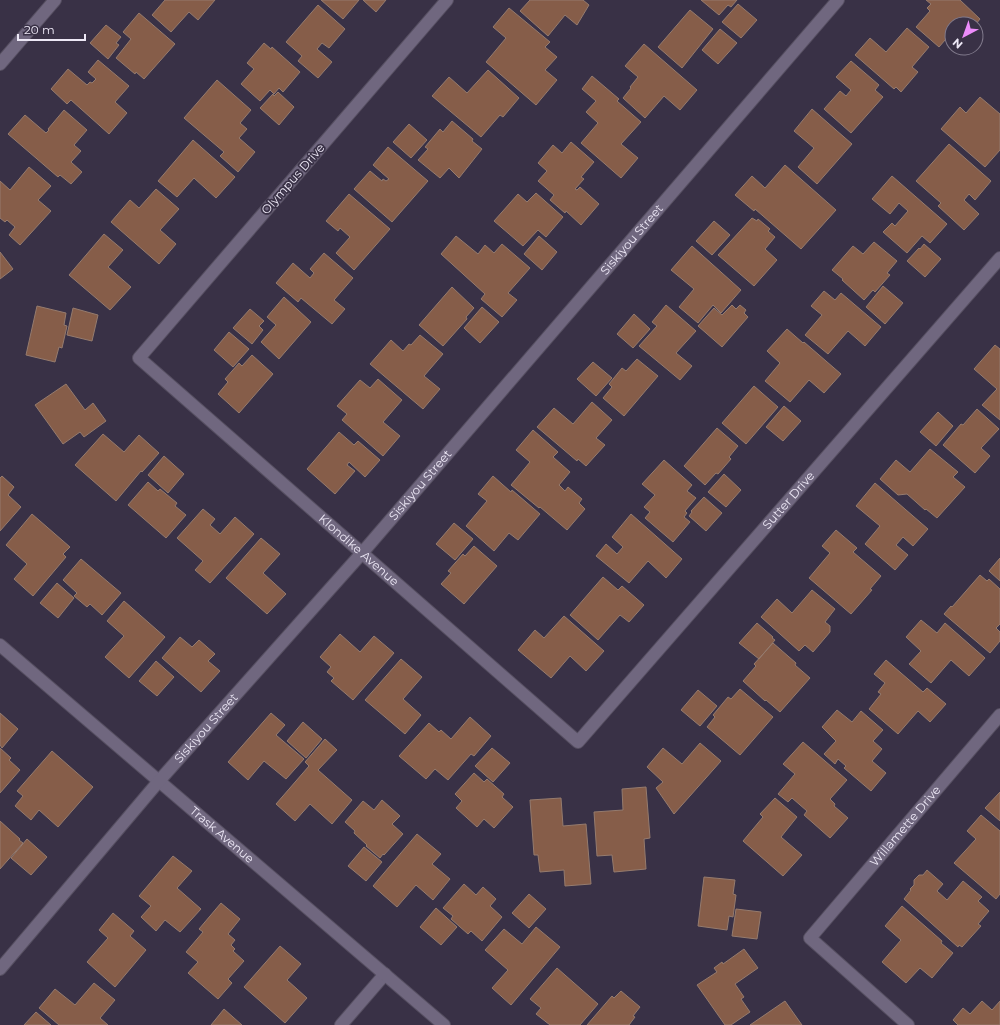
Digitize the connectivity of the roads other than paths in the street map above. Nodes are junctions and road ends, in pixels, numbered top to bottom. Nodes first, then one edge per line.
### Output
1 (55, 0) edge
2 (447, 0) edge
3 (838, 0) edge
4 (0, 64) edge
5 (1000, 258) edge
6 (139, 358) joint
7 (362, 553) junction
8 (0, 645) edge
9 (1000, 715) edge
10 (578, 742) joint
11 (159, 781) junction
12 (0, 969) edge
13 (385, 974) junction
14 (342, 1025) edge
15 (444, 1025) edge
16 (908, 1025) edge

1 - 4 street
2 - 6 street, Olympus Drive
3 - 7 street, Siskiyou Street
5 - 10 street, Sutter Drive
6 - 7 street, Klondike Avenue
7 - 10 street, Klondike Avenue
7 - 11 street, Siskiyou Street
8 - 11 street, Trask Avenue
9 - 16 street, Willamette Drive
11 - 12 street, Siskiyou Street
11 - 13 street, Trask Avenue
13 - 14 street
13 - 15 street, Trask Avenue

